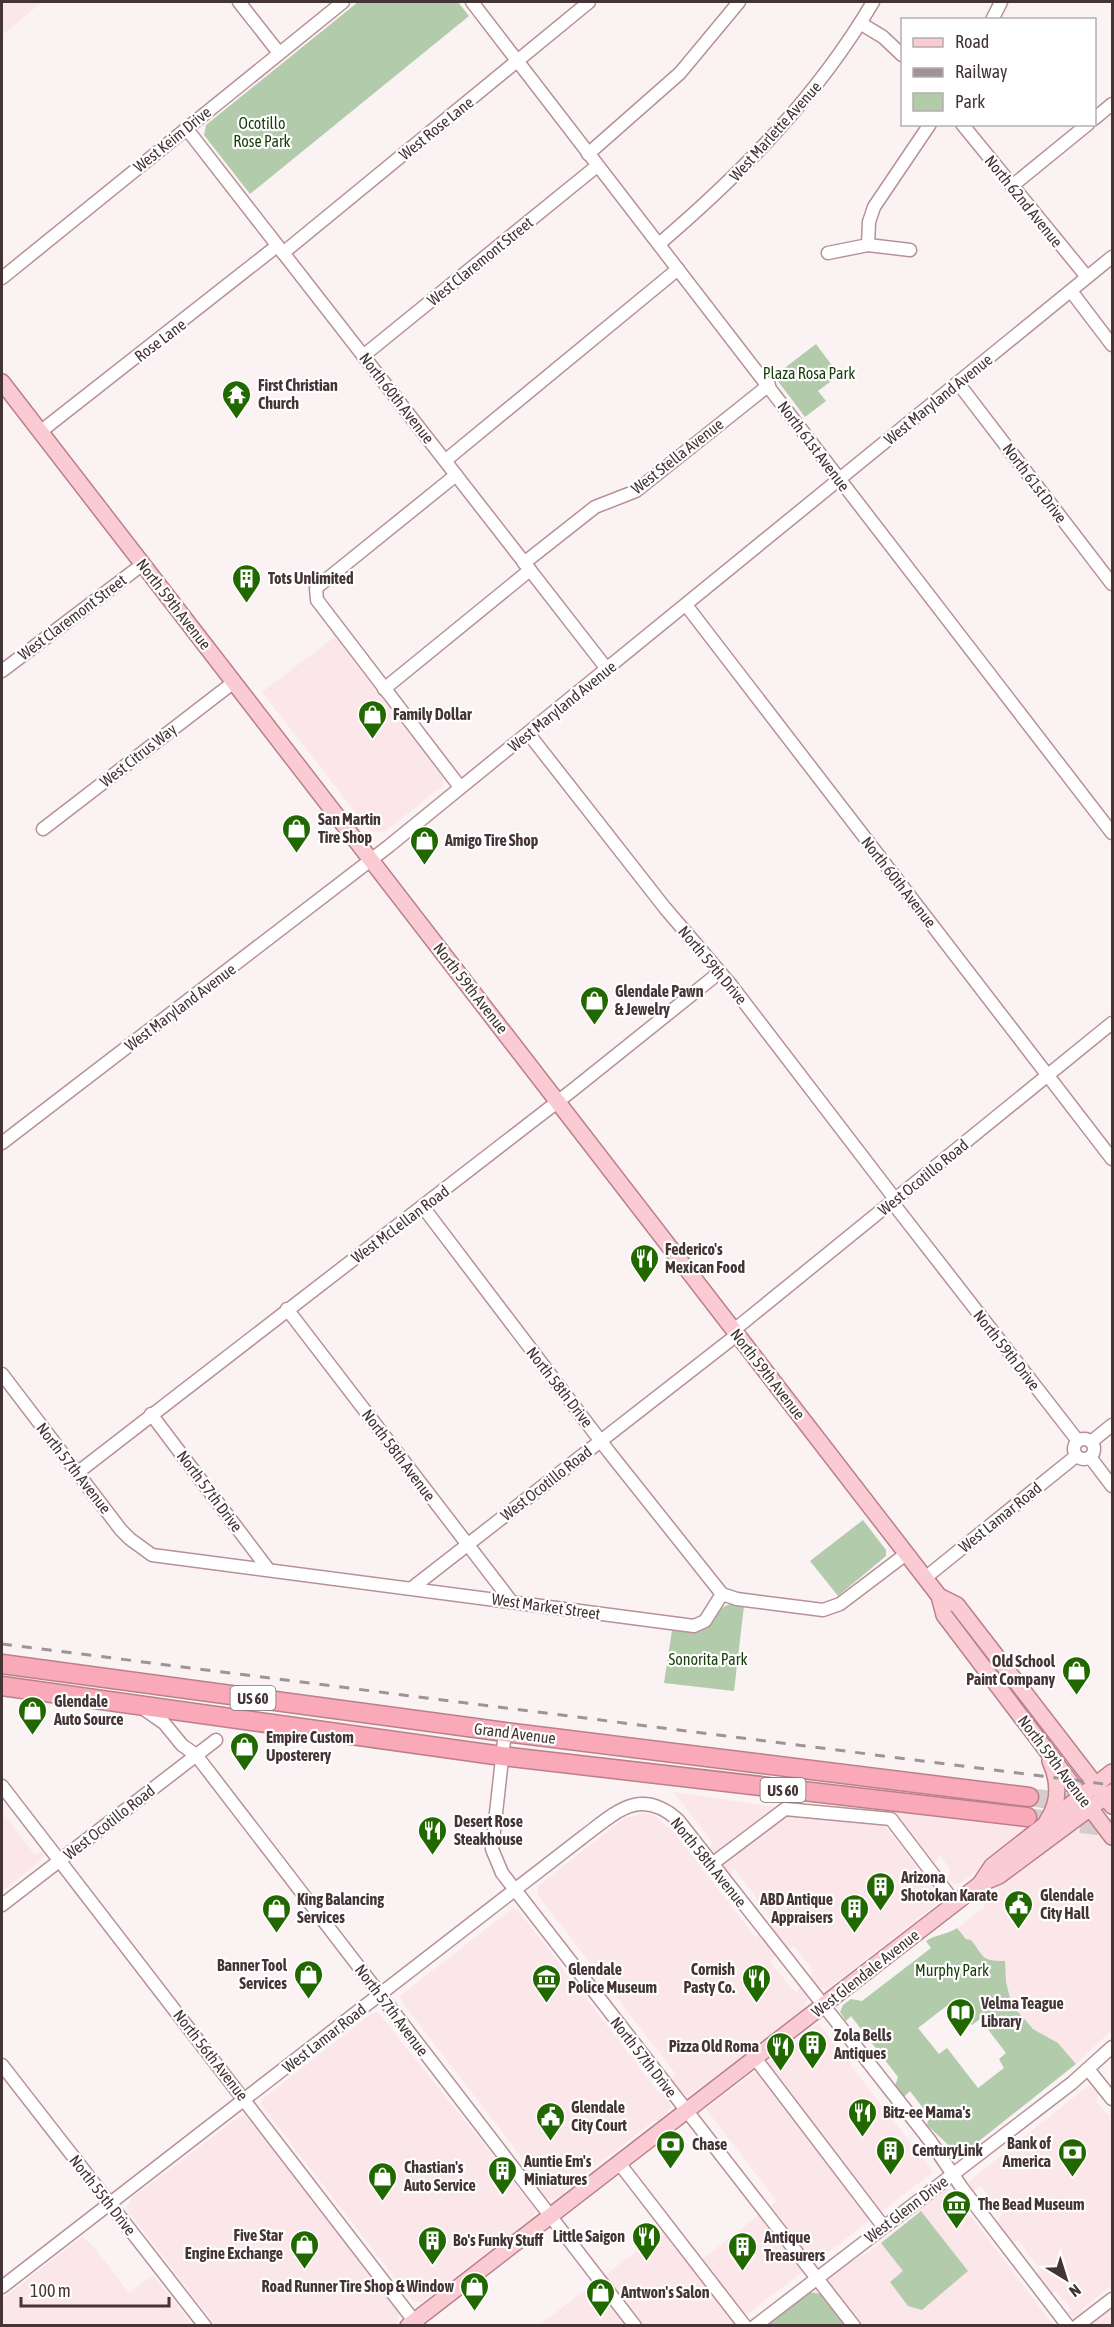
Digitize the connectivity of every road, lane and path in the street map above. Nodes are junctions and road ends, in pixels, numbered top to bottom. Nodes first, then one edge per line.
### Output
1 (239, 2) edge
2 (343, 2) edge
3 (472, 2) edge
4 (589, 2) edge
5 (739, 2) edge
6 (873, 2) edge
7 (1001, 2) edge
8 (993, 18) edge
9 (860, 23) junction
10 (279, 53) junction
11 (901, 53) edge
12 (518, 61) junction
13 (1113, 104) edge
14 (1096, 118) edge
15 (929, 126) edge
16 (964, 126) edge
17 (1086, 126) edge
18 (186, 128) junction
19 (588, 154) junction
20 (597, 166) junction
21 (1012, 186) junction
22 (659, 244) junction
23 (868, 245) junction
24 (280, 250) junction
25 (910, 250) dead end
26 (828, 253) dead end
27 (1113, 257) edge
28 (678, 269) junction
29 (1087, 277) junction
30 (2, 278) edge
31 (1071, 291) junction
32 (1113, 345) edge
33 (363, 356) junction
34 (958, 382) junction
35 (768, 384) junction
36 (3, 386) edge
37 (40, 432) junction
38 (446, 460) junction
39 (456, 475) junction
40 (841, 479) junction
41 (143, 564) junction
42 (527, 566) junction
43 (1113, 584) edge
44 (686, 605) junction
45 (607, 669) junction
46 (2, 671) edge
47 (234, 682) junction
48 (384, 689) junction
49 (528, 733) junction
50 (460, 787) junction
51 (43, 829) dead end
52 (1113, 833) edge
53 (372, 859) junction
54 (720, 972) junction
55 (1113, 1023) edge
56 (1048, 1076) junction
57 (558, 1101) junction
58 (2, 1143) edge
59 (1113, 1159) edge
60 (894, 1200) junction
61 (423, 1207) junction
62 (287, 1309) junction
63 (736, 1332) junction
64 (2, 1374) edge
65 (151, 1414) junction
66 (1113, 1425) edge
67 (602, 1440) junction
68 (1078, 1441) junction
69 (1092, 1442) junction
70 (1076, 1456) junction
71 (1090, 1457) junction
72 (77, 1473) junction
73 (1113, 1486) edge
74 (467, 1545) junction
75 (906, 1554) junction
76 (153, 1555) joint
77 (268, 1569) junction
78 (925, 1578) junction
79 (412, 1588) junction
80 (722, 1594) junction
81 (939, 1596) junction
82 (511, 1601) junction
83 (2, 1664) edge
84 (2, 1686) edge
85 (138, 1705) junction
86 (505, 1732) junction
87 (1033, 1733) junction
88 (216, 1740) dead end
89 (196, 1755) junction
90 (502, 1756) junction
91 (1113, 1772) edge
92 (1097, 1784) junction
93 (2, 1786) edge
94 (1029, 1797) tunnel mouth
95 (1110, 1798) edge
96 (1086, 1802) junction
97 (652, 1804) joint
98 (1027, 1817) tunnel mouth
99 (1042, 1827) junction
100 (1113, 1838) edge
101 (59, 1861) junction
102 (712, 1864) junction
103 (980, 1884) junction
104 (515, 1890) junction
105 (955, 1903) junction
106 (2, 1905) edge
107 (380, 1994) junction
108 (823, 2005) junction
109 (1113, 2047) edge
110 (755, 2058) junction
111 (2, 2065) edge
112 (1088, 2069) junction
113 (245, 2099) junction
114 (1113, 2099) edge
115 (686, 2111) junction
116 (618, 2163) junction
117 (953, 2174) junction
118 (109, 2203) junction
119 (550, 2216) junction
120 (883, 2226) junction
121 (816, 2278) junction
122 (2, 2287) edge
123 (1113, 2299) edge
124 (413, 2324) edge
125 (205, 2325) edge
126 (635, 2325) edge
127 (745, 2325) edge
128 (755, 2325) edge
129 (854, 2325) edge
130 (1068, 2325) edge
131 (1077, 2325) edge

1 - 10 street
2 - 10 street, West Keim Drive
3 - 12 street, North 61st Avenue
4 - 12 street, West Rose Lane
5 - 19 street
6 - 9 street, West Marlette Avenue
7 - 8 street
9 - 11 street
9 - 22 street, West Marlette Avenue
10 - 18 street, West Keim Drive
12 - 19 street, North 61st Avenue
12 - 24 street, West Rose Lane
13 - 14 street
15 - 23 street
16 - 21 street, North 62nd Avenue
17 - 21 street
18 - 24 street, North 60th Avenue
18 - 30 street, West Keim Drive
19 - 20 street, North 61st Avenue
20 - 22 street, North 61st Avenue
20 - 33 street, West Claremont Street
21 - 29 street, North 62nd Avenue
22 - 28 street, North 61st Avenue
23 - 25 street
23 - 26 street
24 - 33 street, North 60th Avenue
24 - 37 street, Rose Lane
27 - 29 street, West Maryland Avenue
28 - 35 street, North 61st Avenue
28 - 38 street
29 - 31 street, West Maryland Avenue
31 - 32 street
31 - 34 street, West Maryland Avenue
33 - 38 street, North 60th Avenue
34 - 40 street, West Maryland Avenue
34 - 43 street, North 61st Drive
35 - 40 street, North 61st Avenue
35 - 42 street, West Stella Avenue
36 - 37 main road, North 59th Avenue
37 - 41 main road, North 59th Avenue
38 - 39 street, North 60th Avenue
39 - 42 street, North 60th Avenue
39 - 48 street
40 - 44 street, West Maryland Avenue
40 - 52 street, North 61st Avenue
41 - 46 street, West Claremont Street
41 - 47 main road, North 59th Avenue
42 - 45 street, North 60th Avenue
42 - 48 street, West Stella Avenue
44 - 45 street, West Maryland Avenue
44 - 56 street, North 60th Avenue
45 - 49 street, West Maryland Avenue
47 - 51 street, West Citrus Way
47 - 53 main road, North 59th Avenue
48 - 50 street
49 - 50 street, West Maryland Avenue
49 - 54 street, North 59th Drive
50 - 53 street, West Maryland Avenue
53 - 57 main road, North 59th Avenue
53 - 58 street, West Maryland Avenue
54 - 57 street, West McLellan Road
54 - 60 street, North 59th Drive
55 - 56 street, West Ocotillo Road
56 - 59 street, North 60th Avenue
56 - 60 street, West Ocotillo Road
57 - 61 street, West McLellan Road
57 - 63 main road, North 59th Avenue
60 - 63 street, West Ocotillo Road
60 - 68 street, North 59th Drive
61 - 62 street, West McLellan Road
61 - 67 street, North 58th Drive
62 - 65 street, West McLellan Road
62 - 74 street, North 58th Avenue
63 - 67 street, West Ocotillo Road
63 - 75 main road, North 59th Avenue
64 - 72 street, North 57th Avenue
65 - 72 street, West McLellan Road
65 - 77 street, North 57th Drive
66 - 69 street
67 - 74 street, West Ocotillo Road
67 - 80 street, North 58th Drive
68 - 69 street
68 - 70 street
69 - 71 street
70 - 71 street
70 - 78 street, West Lamar Road
71 - 73 street
72 - 76 street, North 57th Avenue
74 - 79 street, West Ocotillo Road
74 - 82 street, North 58th Avenue
75 - 78 main road, North 59th Avenue
75 - 80 street
76 - 77 street, West Market Street
77 - 79 street, West Market Street
78 - 81 main road, North 59th Avenue
79 - 82 street, West Market Street
80 - 82 street, West Market Street
81 - 87 main road, North 59th Avenue
81 - 92 main road, North 59th Avenue
83 - 86 highway, Grand Avenue / US 60
84 - 85 highway, Grand Avenue / US 60
85 - 89 street, North 57th Avenue
85 - 90 highway, Grand Avenue / US 60
86 - 90 street, North 57th Drive
86 - 94 highway, Grand Avenue / US 60
87 - 96 main road, North 59th Avenue
87 - 99 main road
88 - 89 street, West Ocotillo Road
89 - 101 street, West Ocotillo Road
89 - 107 street, North 57th Avenue
90 - 98 highway, Grand Avenue / US 60
90 - 104 street, North 57th Drive
91 - 92 main road, West Glendale Avenue
92 - 95 main road, North 59th Avenue
92 - 96 main road, West Glendale Avenue
93 - 101 street, North 56th Avenue
95 - 96 main road, West Glendale Avenue
96 - 99 main road, West Glendale Avenue
96 - 100 main road, North 59th Avenue
96 - 103 main road, West Glendale Avenue
97 - 102 street, North 58th Avenue
97 - 104 street, West Lamar Road
99 - 103 main road, West Glendale Avenue
101 - 106 street, West Ocotillo Road
101 - 113 street, North 56th Avenue
102 - 105 street
102 - 108 street, North 58th Avenue
103 - 105 main road, West Glendale Avenue
104 - 107 street, West Lamar Road
104 - 115 street, North 57th Drive
105 - 108 main road, West Glendale Avenue
107 - 113 street, West Lamar Road
107 - 119 street, North 57th Avenue
108 - 110 main road, West Glendale Avenue
108 - 117 street, North 58th Avenue
109 - 112 street, West Glenn Drive
110 - 115 main road, West Glendale Avenue
110 - 120 street
111 - 118 street, North 55th Drive
112 - 114 street
112 - 117 street, West Glenn Drive
113 - 118 street, West Lamar Road
113 - 124 street, North 56th Avenue
115 - 116 main road, West Glendale Avenue
115 - 121 street, North 57th Drive
116 - 119 main road, West Glendale Avenue
116 - 127 street
117 - 120 street, West Glenn Drive
117 - 130 street, North 58th Avenue
118 - 122 street, West Lamar Road
118 - 125 street, North 55th Drive
119 - 124 main road, West Glendale Avenue
119 - 126 street, North 57th Avenue
120 - 121 street, West Glenn Drive
121 - 128 street, West Glenn Drive
121 - 129 street, North 57th Drive
123 - 131 street

